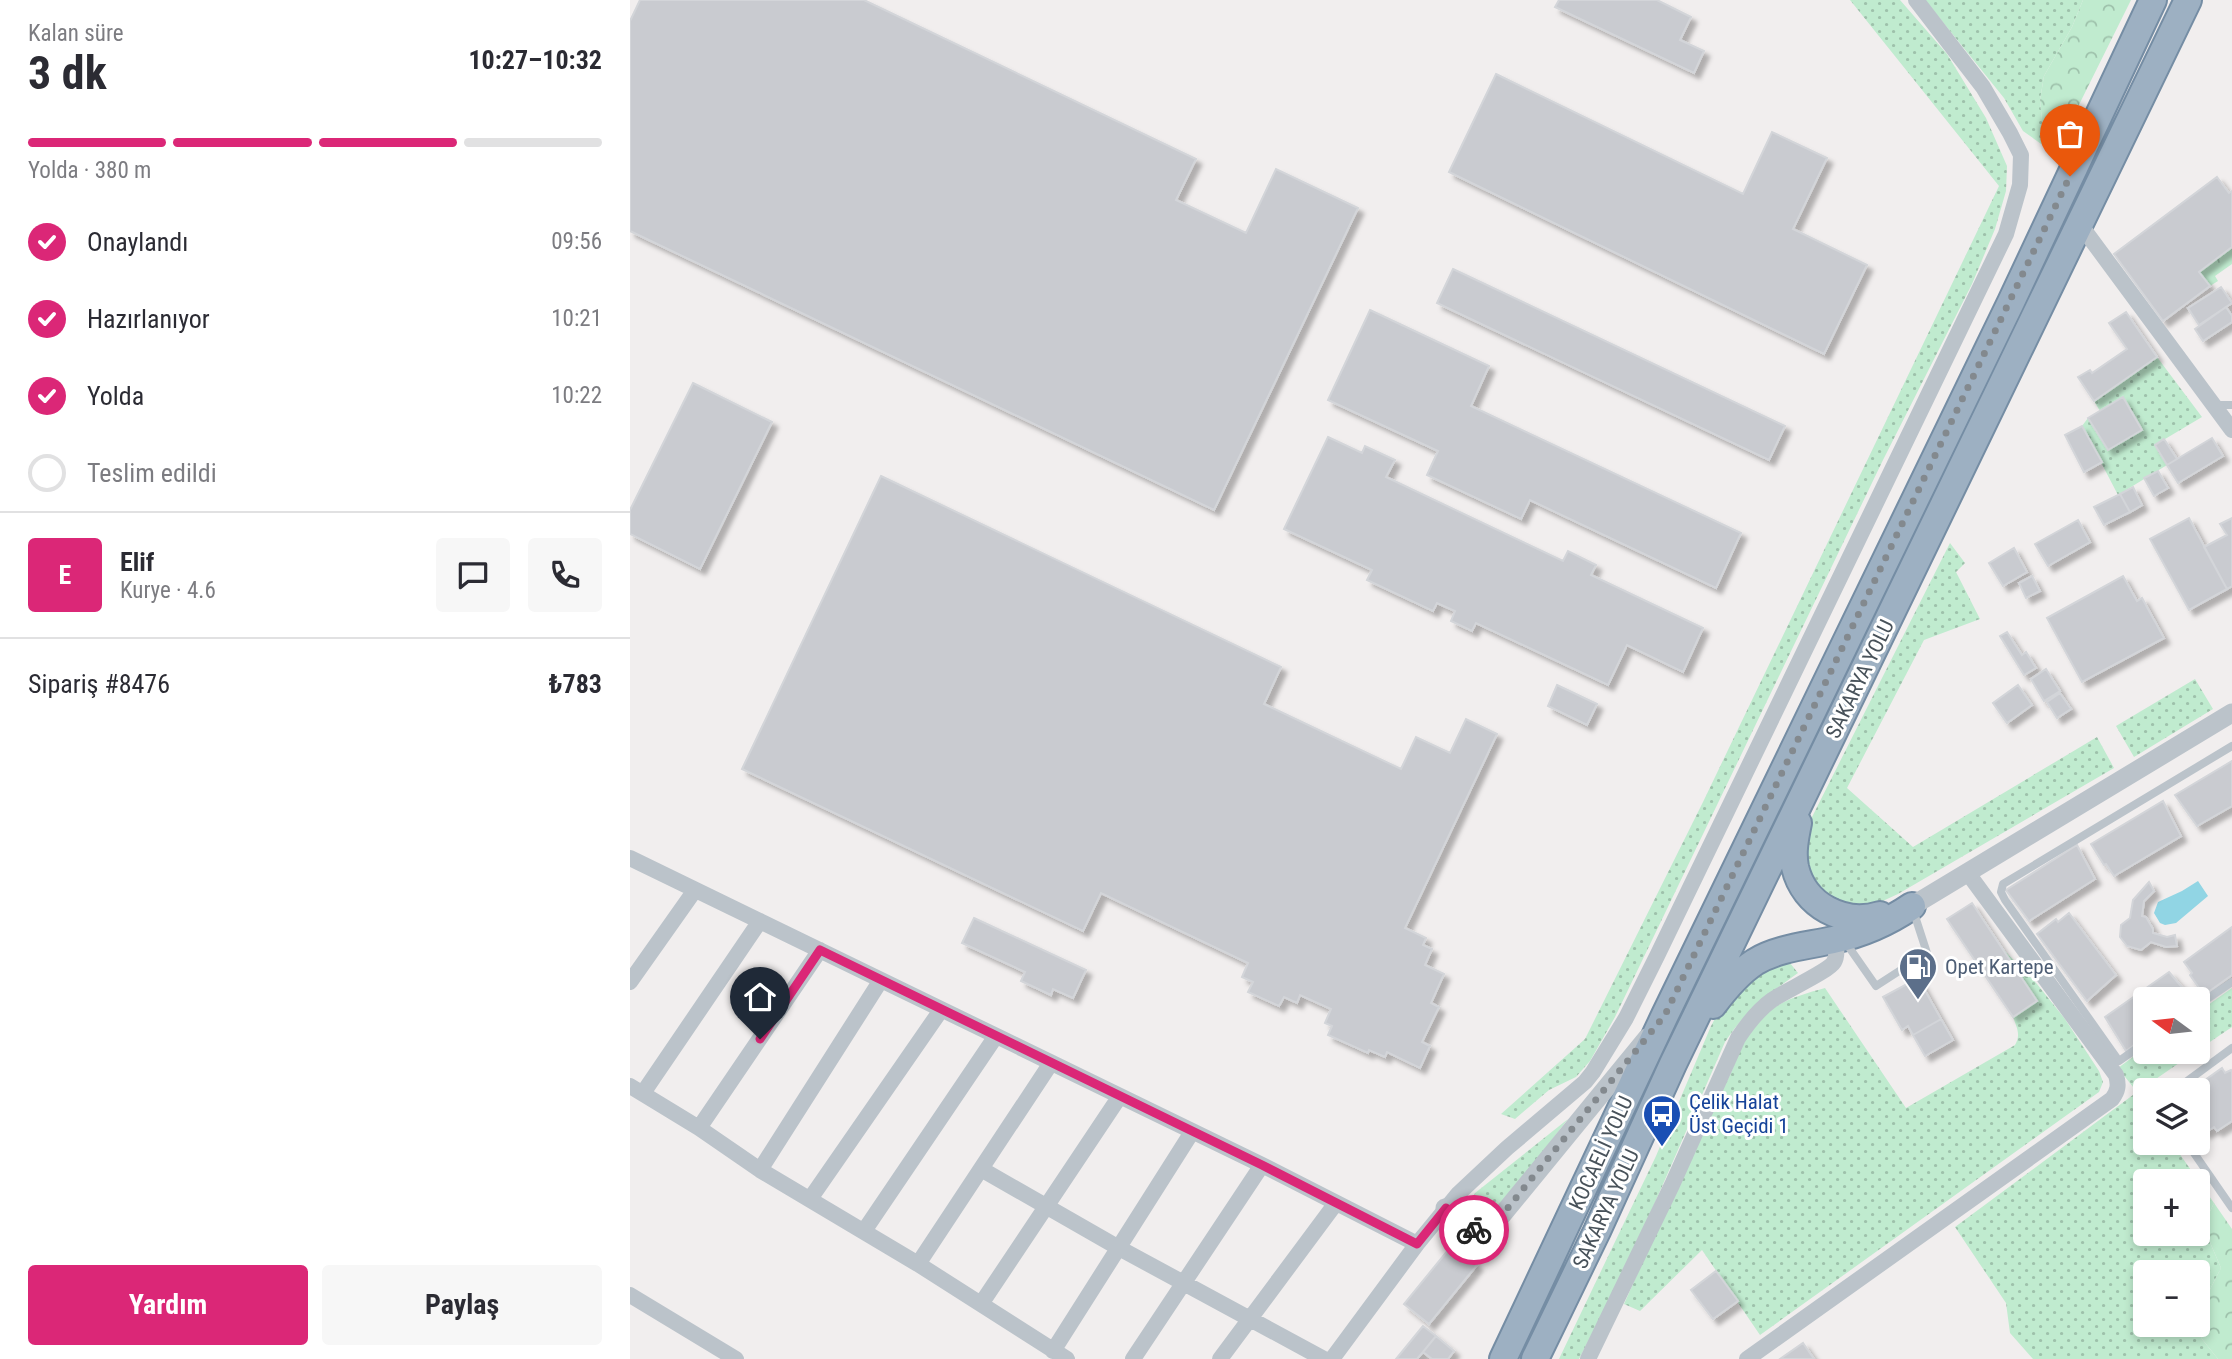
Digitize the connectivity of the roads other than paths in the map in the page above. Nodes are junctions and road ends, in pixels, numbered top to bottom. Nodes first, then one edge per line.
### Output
1 (1916, 0) edge
2 (2153, 0) edge
3 (2188, 0) edge
4 (2079, 223) junction
5 (2214, 405) junction
6 (2232, 405) edge
7 (2232, 430) edge
8 (2232, 713) edge
9 (2232, 747) edge
10 (1803, 797) junction
11 (630, 858) edge
12 (1967, 873) junction
13 (695, 890) junction
14 (1912, 905) junction
15 (760, 921) junction
16 (1838, 939) junction
17 (820, 950) junction
18 (881, 980) junction
19 (630, 982) edge
20 (2232, 982) edge
21 (2210, 997) edge
22 (941, 1010) junction
23 (1665, 1015) junction
24 (996, 1036) junction
25 (2232, 1048) edge
26 (2133, 1051) edge
27 (1051, 1063) junction
28 (1673, 1064) junction
29 (2191, 1078) edge
30 (637, 1089) edge
31 (1120, 1096) junction
32 (699, 1128) junction
33 (1192, 1132) junction
34 (2196, 1155) edge
35 (1262, 1165) junction
36 (981, 1169) junction
37 (760, 1170) junction
38 (810, 1199) junction
39 (1336, 1203) junction
40 (1047, 1207) junction
41 (1446, 1208) junction
42 (2232, 1208) edge
43 (864, 1231) junction
44 (1417, 1244) junction
45 (1119, 1248) junction
46 (1553, 1255) junction
47 (918, 1264) junction
48 (1186, 1282) junction
49 (630, 1295) edge
50 (981, 1304) junction
51 (1251, 1318) junction
52 (1060, 1355) edge
53 (736, 1359) edge
54 (1133, 1359) edge
55 (1220, 1359) edge
56 (1324, 1359) edge
57 (1332, 1359) edge
58 (1492, 1359) edge
59 (1503, 1359) edge
60 (1535, 1359) edge
61 (1588, 1359) edge
62 (1747, 1359) edge

1 - 41 street
2 - 23 highway, KOCAELİ YOLU
3 - 4 highway, SAKARYA YOLU
4 - 5 street
4 - 10 highway, SAKARYA YOLU
5 - 6 lane
5 - 7 street
8 - 12 street
9 - 26 lane
10 - 14 highway
10 - 28 highway, SAKARYA YOLU
11 - 13 street
12 - 14 street
12 - 62 street
13 - 15 street
13 - 19 street
14 - 16 highway
14 - 16 lane
15 - 17 street
15 - 30 street
16 - 28 highway
16 - 61 street
17 - 18 street
17 - 32 street
18 - 22 street
18 - 37 street
20 - 21 lane
22 - 24 street
22 - 38 street
23 - 41 street
23 - 46 highway, KOCAELİ YOLU
24 - 27 street
24 - 43 street
25 - 29 lane
27 - 31 street
27 - 36 street
28 - 60 highway, SAKARYA YOLU
30 - 32 street
31 - 33 street
31 - 40 street
32 - 37 street
33 - 35 street
33 - 45 street
34 - 42 lane
35 - 39 street
35 - 48 street
36 - 40 street
36 - 47 street
37 - 38 street
38 - 43 street
39 - 44 street
39 - 51 street
40 - 45 street
40 - 50 street
41 - 44 street
43 - 47 street
44 - 57 street
45 - 48 street
45 - 52 street
46 - 58 highway
46 - 59 highway, KOCAELİ YOLU
47 - 50 street
48 - 51 street
48 - 54 street
49 - 53 street
50 - 52 street
51 - 55 street
51 - 56 street

